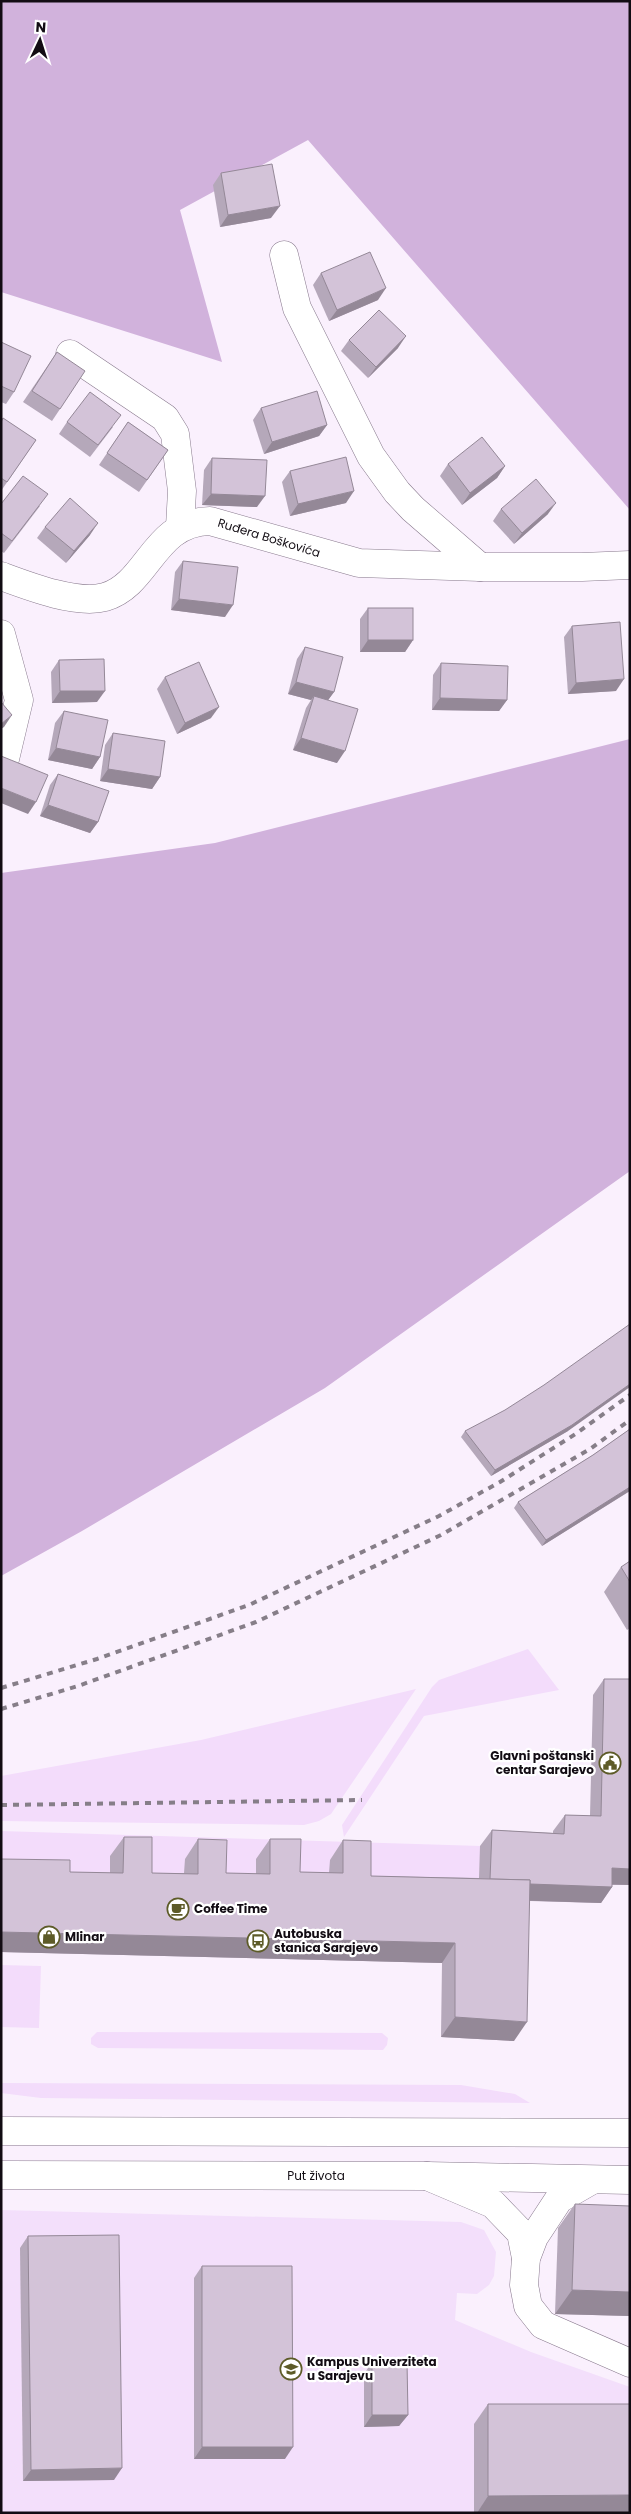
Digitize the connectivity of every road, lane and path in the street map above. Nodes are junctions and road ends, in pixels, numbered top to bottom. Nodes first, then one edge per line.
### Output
1 (284, 255) dead end
2 (70, 354) dead end
3 (180, 527) junction
4 (630, 565) edge
5 (480, 567) junction
6 (1, 576) edge
7 (1, 634) edge
8 (5, 759) edge
9 (1, 2130) edge
10 (630, 2133) edge
11 (1, 2175) edge
12 (427, 2176) junction
13 (592, 2180) junction
14 (630, 2180) edge
15 (526, 2258) junction
16 (630, 2363) edge

1 - 5 street
2 - 3 street
3 - 5 street, Ruđera Boškovića
3 - 6 street, Ruđera Boškovića
4 - 5 street, Ruđera Boškovića
7 - 8 street
9 - 10 street
11 - 12 street, Put života
12 - 13 street, Put života
12 - 15 street
13 - 14 street, Put života
13 - 15 street
15 - 16 street

